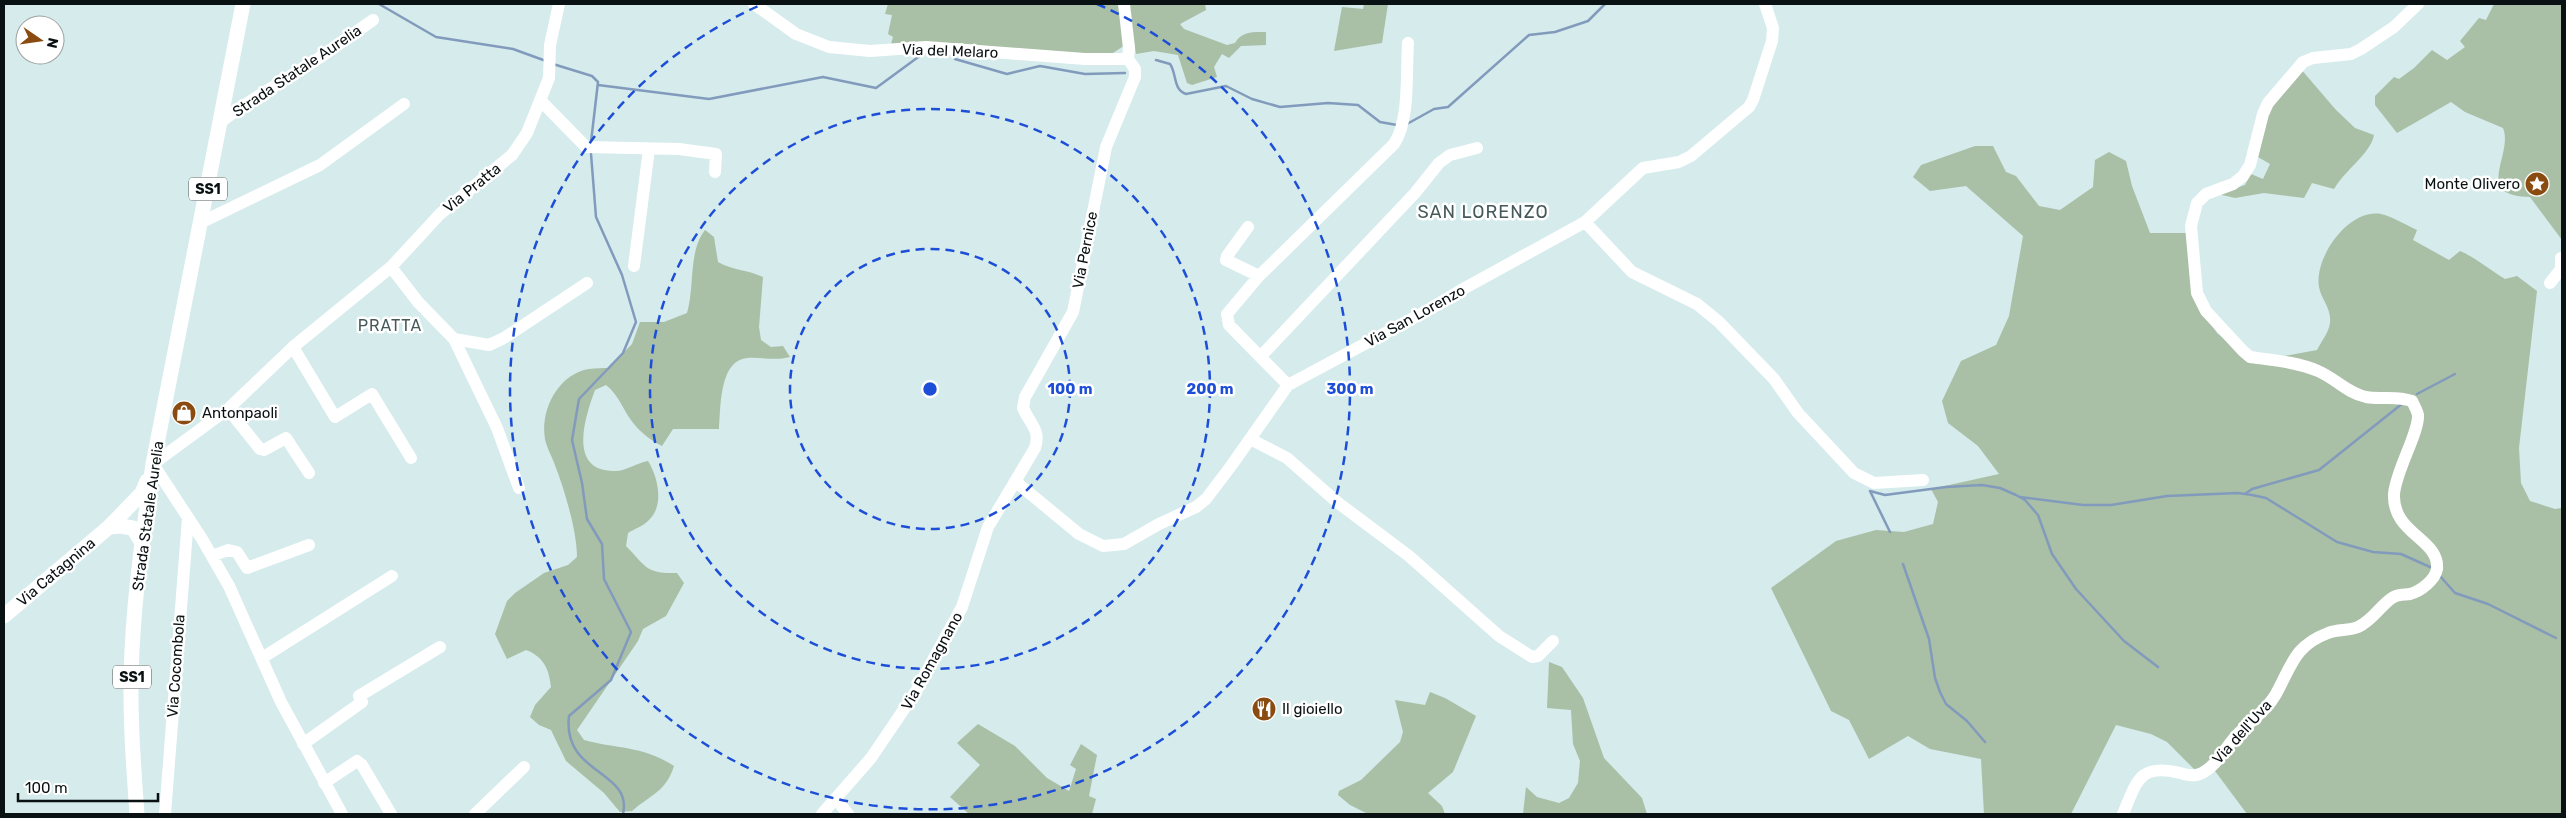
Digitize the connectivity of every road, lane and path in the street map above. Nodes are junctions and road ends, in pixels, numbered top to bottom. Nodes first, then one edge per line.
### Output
1 (243, 4) edge
2 (559, 4) edge
3 (754, 4) edge
4 (1124, 4) edge
5 (1765, 4) edge
6 (2418, 4) edge
7 (373, 20) dead end
8 (1408, 43) dead end
9 (1130, 61) junction
10 (541, 101) junction
11 (404, 104) dead end
12 (222, 122) junction
13 (1477, 148) dead end
14 (649, 149) junction
15 (715, 172) dead end
16 (202, 222) junction
17 (1585, 222) junction
18 (1248, 226) dead end
19 (2561, 258) dead end
20 (634, 266) dead end
21 (391, 267) junction
22 (1259, 276) junction
23 (587, 283) dead end
24 (2550, 283) dead end
25 (454, 340) junction
26 (293, 347) junction
27 (1261, 356) junction
28 (172, 373) junction
29 (1288, 385) junction
30 (228, 409) junction
31 (1250, 439) junction
32 (411, 458) dead end
33 (153, 464) junction
34 (309, 473) dead end
35 (1923, 480) dead end
36 (1016, 482) junction
37 (519, 488) dead end
38 (123, 513) junction
39 (188, 518) junction
40 (109, 527) junction
41 (141, 541) junction
42 (309, 545) dead end
43 (212, 556) junction
44 (392, 576) dead end
45 (4, 616) edge
46 (1554, 641) dead end
47 (440, 647) dead end
48 (262, 658) junction
49 (303, 744) junction
50 (524, 767) dead end
51 (324, 783) junction
52 (837, 800) junction
53 (137, 814) edge
54 (165, 814) edge
55 (342, 814) edge
56 (391, 814) edge
57 (475, 814) edge
58 (822, 814) edge
59 (848, 814) edge
60 (2123, 814) edge

1 - 12 main road, Strada Statale Aurelia / SS1
2 - 10 street, Via Pratta
3 - 9 street, Via del Melaro
4 - 9 street, Via Pernice
5 - 17 street, Via San Lorenzo
6 - 60 street, Via dell'Uva
7 - 12 street, Strada Statale Aurelia
8 - 22 street
9 - 36 street, Via Pernice
10 - 14 street
10 - 21 street, Via Pratta
11 - 16 street
12 - 16 main road, Strada Statale Aurelia / SS1
13 - 27 street
14 - 15 street
14 - 20 street
16 - 28 main road, Strada Statale Aurelia / SS1
17 - 29 street, Via San Lorenzo
17 - 35 street
18 - 22 street
19 - 24 street
21 - 25 street
21 - 26 street, Via Pratta
22 - 27 street
23 - 25 street
25 - 37 street
26 - 30 street, Via Pratta
26 - 32 street
27 - 29 street
28 - 33 main road, Strada Statale Aurelia / SS1
28 - 38 main road
29 - 31 street, Via San Lorenzo
30 - 33 street, Via Pratta
30 - 34 street
31 - 36 street, Via San Lorenzo
31 - 46 street
33 - 38 main road, Via Catagnina
33 - 39 street
33 - 41 main road, Strada Statale Aurelia / SS1
36 - 52 street, Via Romagnano
38 - 40 main road, Via Catagnina
39 - 43 street
39 - 54 street, Via Cocombola
40 - 41 main road, Via Catagnina
40 - 45 main road, Via Catagnina
41 - 53 main road, Strada Statale Aurelia / SS1
42 - 43 street
43 - 48 street
44 - 48 street
47 - 49 street
48 - 49 street
49 - 51 street
50 - 57 street
51 - 55 street
51 - 56 street
52 - 58 street, Via Romagnano
52 - 59 street

